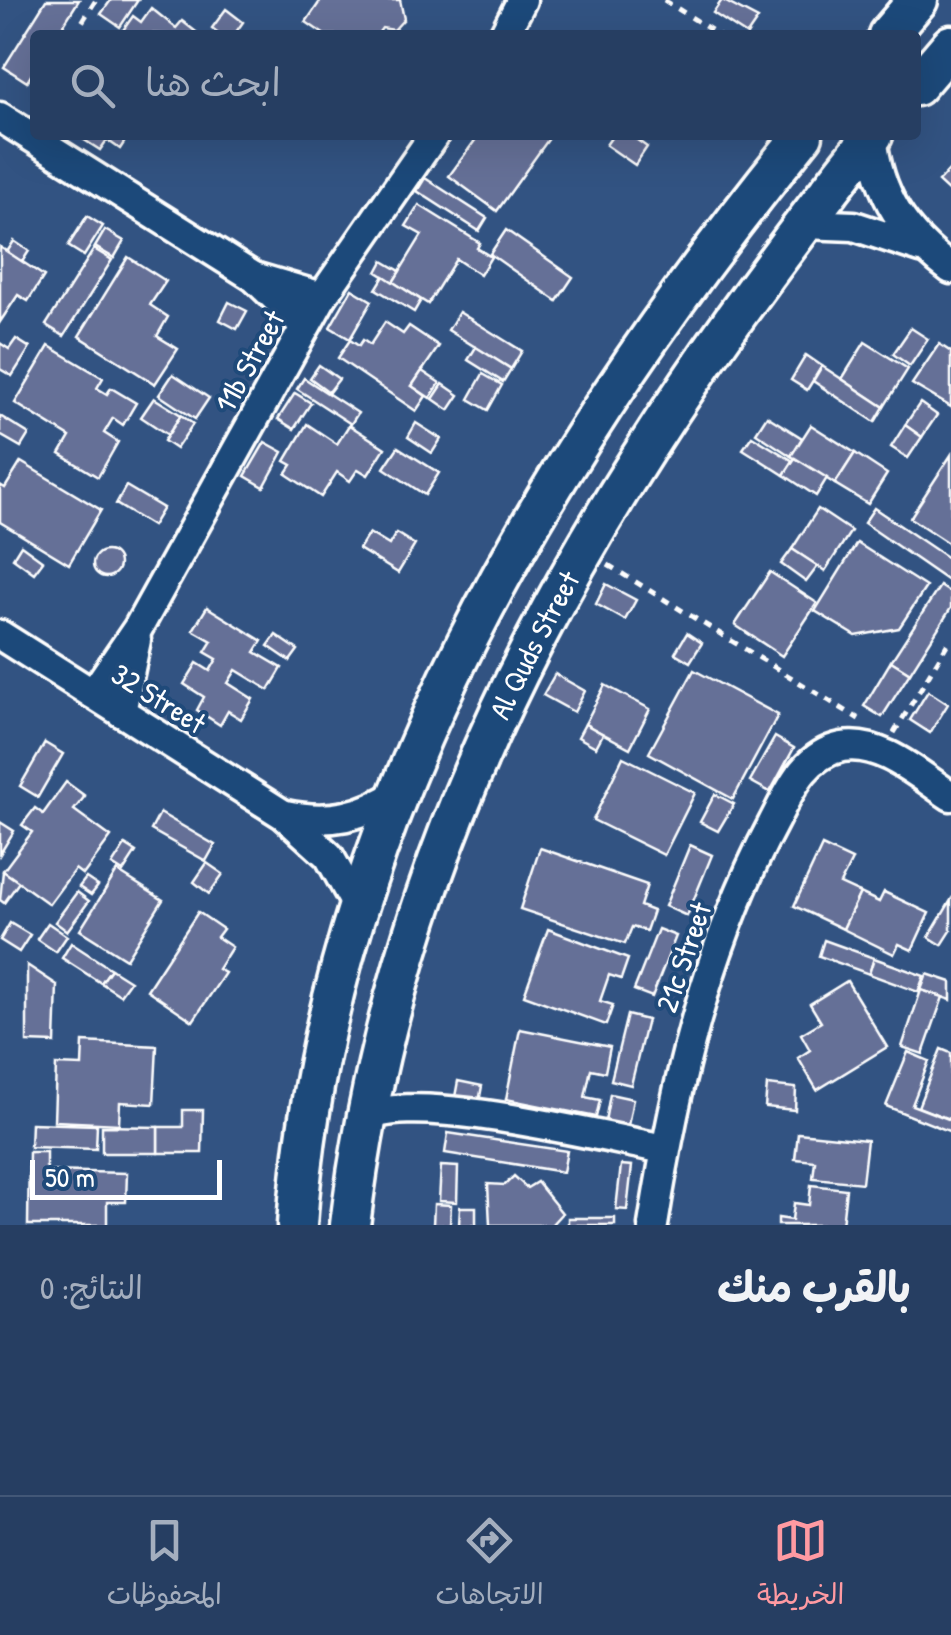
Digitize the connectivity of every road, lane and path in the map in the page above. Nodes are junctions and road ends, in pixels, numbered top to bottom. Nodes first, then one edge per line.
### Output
1 (96, 0) edge
2 (522, 0) edge
3 (664, 0) edge
4 (918, 0) edge
5 (77, 30) edge
6 (507, 30) edge
7 (711, 30) edge
8 (892, 30) edge
9 (951, 45) edge
10 (921, 80) edge
11 (0, 117) edge
12 (30, 136) edge
13 (37, 140) edge
14 (431, 140) edge
15 (800, 140) edge
16 (870, 140) edge
17 (874, 140) edge
18 (804, 224) junction
19 (926, 251) junction
20 (951, 270) edge
21 (254, 277) junction
22 (322, 297) junction
23 (306, 326) junction
24 (584, 550) junction
25 (138, 628) junction
26 (0, 636) edge
27 (951, 638) edge
28 (92, 694) junction
29 (121, 712) junction
30 (886, 746) junction
31 (400, 792) junction
32 (951, 796) edge
33 (284, 815) junction
34 (358, 908) junction
35 (327, 1020) junction
36 (364, 1120) junction
37 (665, 1149) junction
38 (297, 1225) edge
39 (315, 1225) edge
40 (350, 1225) edge
41 (654, 1225) edge

1 - 5 path
2 - 6 street
3 - 7 path
4 - 8 main road
9 - 10 main road
11 - 12 street
13 - 21 street
14 - 22 street, 11b Street
15 - 31 main road, Al Quds Street
16 - 18 main road, Al Quds Street
17 - 19 street
18 - 19 street
18 - 24 main road, Al Quds Street
19 - 20 street
21 - 22 street
21 - 23 street
22 - 23 street, 11b Street
23 - 25 street, 11b Street
24 - 30 path
24 - 36 main road, Al Quds Street
25 - 28 street, 11b Street
25 - 29 street, 11b Street
26 - 28 street, 32 Street
27 - 30 path
28 - 29 street, 32 Street
29 - 33 street, 32 Street
30 - 32 street
30 - 37 street, 21c Street
31 - 33 street, 32 Street
31 - 34 main road, Al Quds Street
33 - 34 street, 32 Street
34 - 35 main road, Al Quds Street
35 - 38 main road, Al Quds Street
35 - 39 main road
36 - 37 street
36 - 40 main road, Al Quds Street
37 - 41 street, 21c Street

